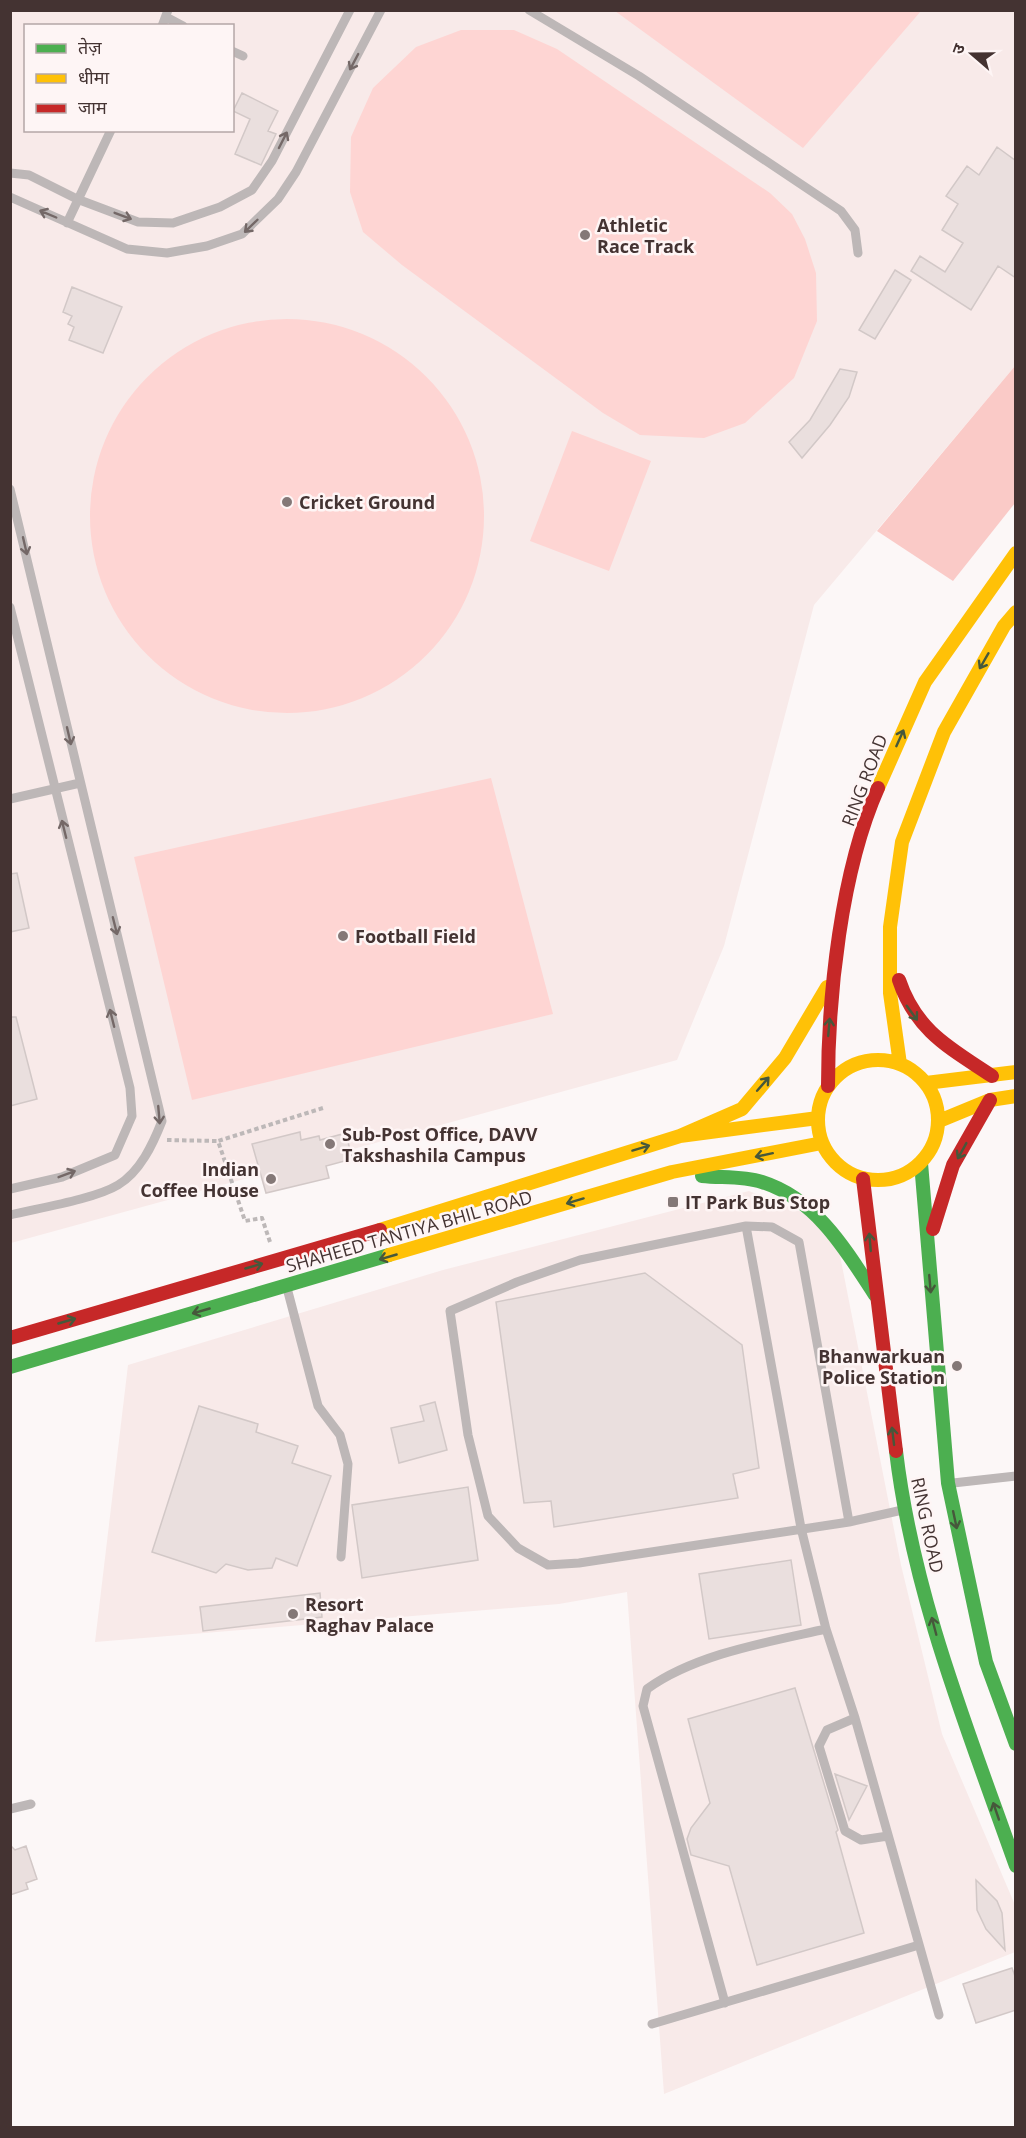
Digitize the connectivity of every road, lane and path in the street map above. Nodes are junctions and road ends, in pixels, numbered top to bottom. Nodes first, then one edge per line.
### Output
1 (350, 10) edge
2 (381, 10) edge
3 (529, 10) edge
4 (234, 52) edge
5 (243, 56) dead end
6 (110, 132) edge
7 (10, 173) edge
8 (10, 197) edge
9 (77, 199) junction
10 (67, 223) junction
11 (858, 253) dead end
12 (10, 489) edge
13 (1016, 553) edge
14 (10, 608) edge
15 (1016, 612) edge
16 (944, 732) junction
17 (80, 783) junction
18 (54, 789) junction
19 (10, 799) edge
20 (836, 973) junction
21 (900, 1064) junction
22 (1016, 1072) edge
23 (992, 1076) junction
24 (926, 1083) junction
25 (828, 1086) junction
26 (1016, 1096) edge
27 (990, 1100) junction
28 (323, 1108) dead end
29 (818, 1118) junction
30 (939, 1121) junction
31 (680, 1136) junction
32 (154, 1140) junction
33 (218, 1141) junction
34 (822, 1143) junction
35 (921, 1163) junction
36 (672, 1172) junction
37 (863, 1179) junction
38 (10, 1189) edge
39 (10, 1215) edge
40 (746, 1226) junction
41 (927, 1251) junction
42 (275, 1260) junction
43 (286, 1286) junction
44 (875, 1295) junction
45 (10, 1338) edge
46 (10, 1367) edge
47 (1016, 1476) edge
48 (948, 1483) junction
49 (903, 1509) junction
50 (849, 1522) junction
51 (801, 1528) junction
52 (340, 1557) dead end
53 (826, 1629) junction
54 (855, 1718) junction
55 (1016, 1744) edge
56 (32, 1804) dead end
57 (10, 1809) edge
58 (888, 1836) junction
59 (1016, 1866) edge
60 (919, 1945) junction
61 (725, 2003) junction
62 (939, 2015) dead end
63 (652, 2025) dead end

9 -> 1 lane
2 -> 10 lane
3 - 11 lane
4 - 5 lane
6 - 9 lane
7 - 9 lane
10 -> 8 lane
9 - 10 lane
12 -> 17 lane
20 -> 13 main road, RING ROAD
14 - 18 lane
15 -> 16 main road
16 - 21 main road
16 -> 23 main road
17 - 18 lane
17 -> 32 lane
18 - 19 lane
38 -> 18 lane
25 -> 20 main road, RING ROAD
31 -> 20 main road
21 - 24 main road
21 - 25 main road
22 - 23 main road
23 - 24 main road
24 - 30 main road
25 - 29 main road
26 - 27 main road
27 - 30 main road
27 -> 41 main road
28 - 33 path
29 - 31 main road
29 - 34 main road
30 - 35 main road
42 -> 31 main road
32 - 33 path
32 - 39 lane
33 - 42 path
34 -> 36 main road, SHAHEED TANTIYA BHIL ROAD
34 - 37 main road
35 - 37 main road
35 - 41 main road, RING ROAD
36 -> 43 main road, SHAHEED TANTIYA BHIL ROAD
36 - 44 main road
44 -> 37 main road, RING ROAD
40 - 50 lane
40 - 51 lane
40 - 51 lane
41 -> 48 main road, RING ROAD
42 - 43 main road
45 -> 42 main road
43 -> 46 main road, SHAHEED TANTIYA BHIL ROAD
43 - 52 lane
49 -> 44 main road, RING ROAD
47 - 48 lane
48 -> 55 main road, RING ROAD
49 - 50 lane
59 -> 49 main road, RING ROAD
50 - 51 lane
51 - 53 lane
53 - 54 lane
53 - 61 lane
54 - 58 lane
54 - 58 lane
56 - 57 lane
58 - 60 lane
60 - 61 lane
60 - 62 lane
61 - 63 lane

